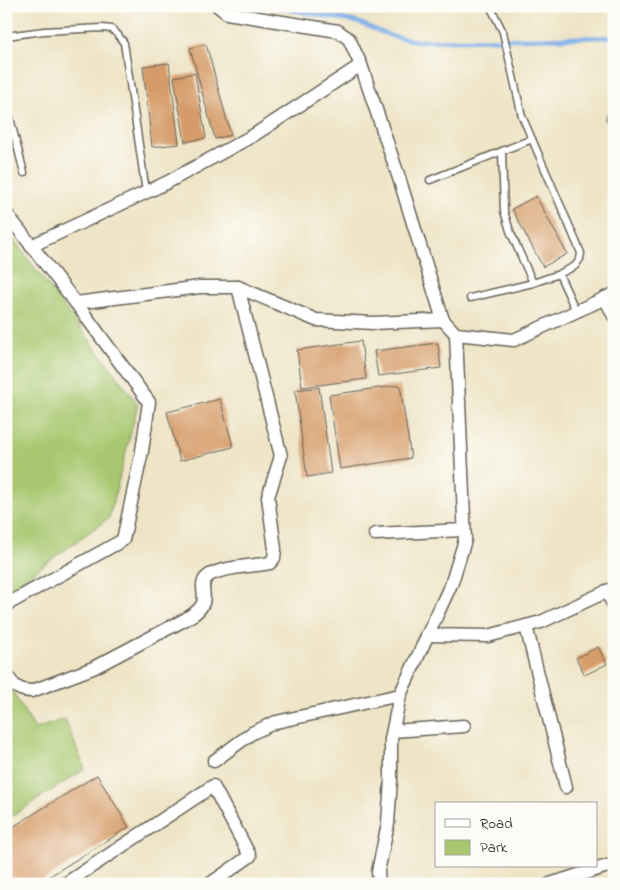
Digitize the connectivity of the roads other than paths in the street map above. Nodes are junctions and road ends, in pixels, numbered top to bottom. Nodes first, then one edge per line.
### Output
1 (218, 6) edge
2 (490, 6) edge
3 (6, 36) edge
4 (361, 65) junction
5 (6, 102) edge
6 (532, 139) junction
7 (502, 152) junction
8 (24, 172) dead end
9 (430, 180) dead end
10 (146, 192) junction
11 (6, 214) edge
12 (11, 228) edge
13 (32, 246) junction
14 (559, 274) junction
15 (533, 283) junction
16 (238, 287) junction
17 (610, 296) edge
18 (470, 298) dead end
19 (76, 303) junction
20 (576, 311) junction
21 (614, 316) edge
22 (443, 320) junction
23 (456, 334) junction
24 (464, 530) junction
25 (375, 534) dead end
26 (610, 590) edge
27 (6, 605) edge
28 (614, 605) edge
29 (526, 626) junction
30 (427, 635) junction
31 (6, 673) edge
32 (400, 694) junction
33 (464, 726) dead end
34 (393, 731) junction
35 (214, 761) dead end
36 (566, 787) dead end
37 (614, 864) edge
38 (65, 884) edge
39 (210, 884) edge
40 (380, 884) edge
41 (550, 884) edge

1 - 4 street
2 - 6 lane
3 - 10 lane
4 - 10 street
4 - 22 street
5 - 8 lane
6 - 7 lane
6 - 14 lane
7 - 9 lane
7 - 15 lane
10 - 13 street
11 - 12 street
12 - 13 street
13 - 19 street
14 - 15 lane
14 - 20 lane
15 - 18 lane
16 - 19 street
16 - 22 street
16 - 31 street
17 - 20 street
17 - 21 street
19 - 27 street
20 - 23 street
22 - 23 street
23 - 24 street
24 - 25 street
24 - 30 street
26 - 28 street
26 - 29 street
29 - 30 street
29 - 36 street
30 - 32 street
32 - 34 street
32 - 35 street
33 - 34 street
34 - 40 street
37 - 41 street
38 - 39 street

